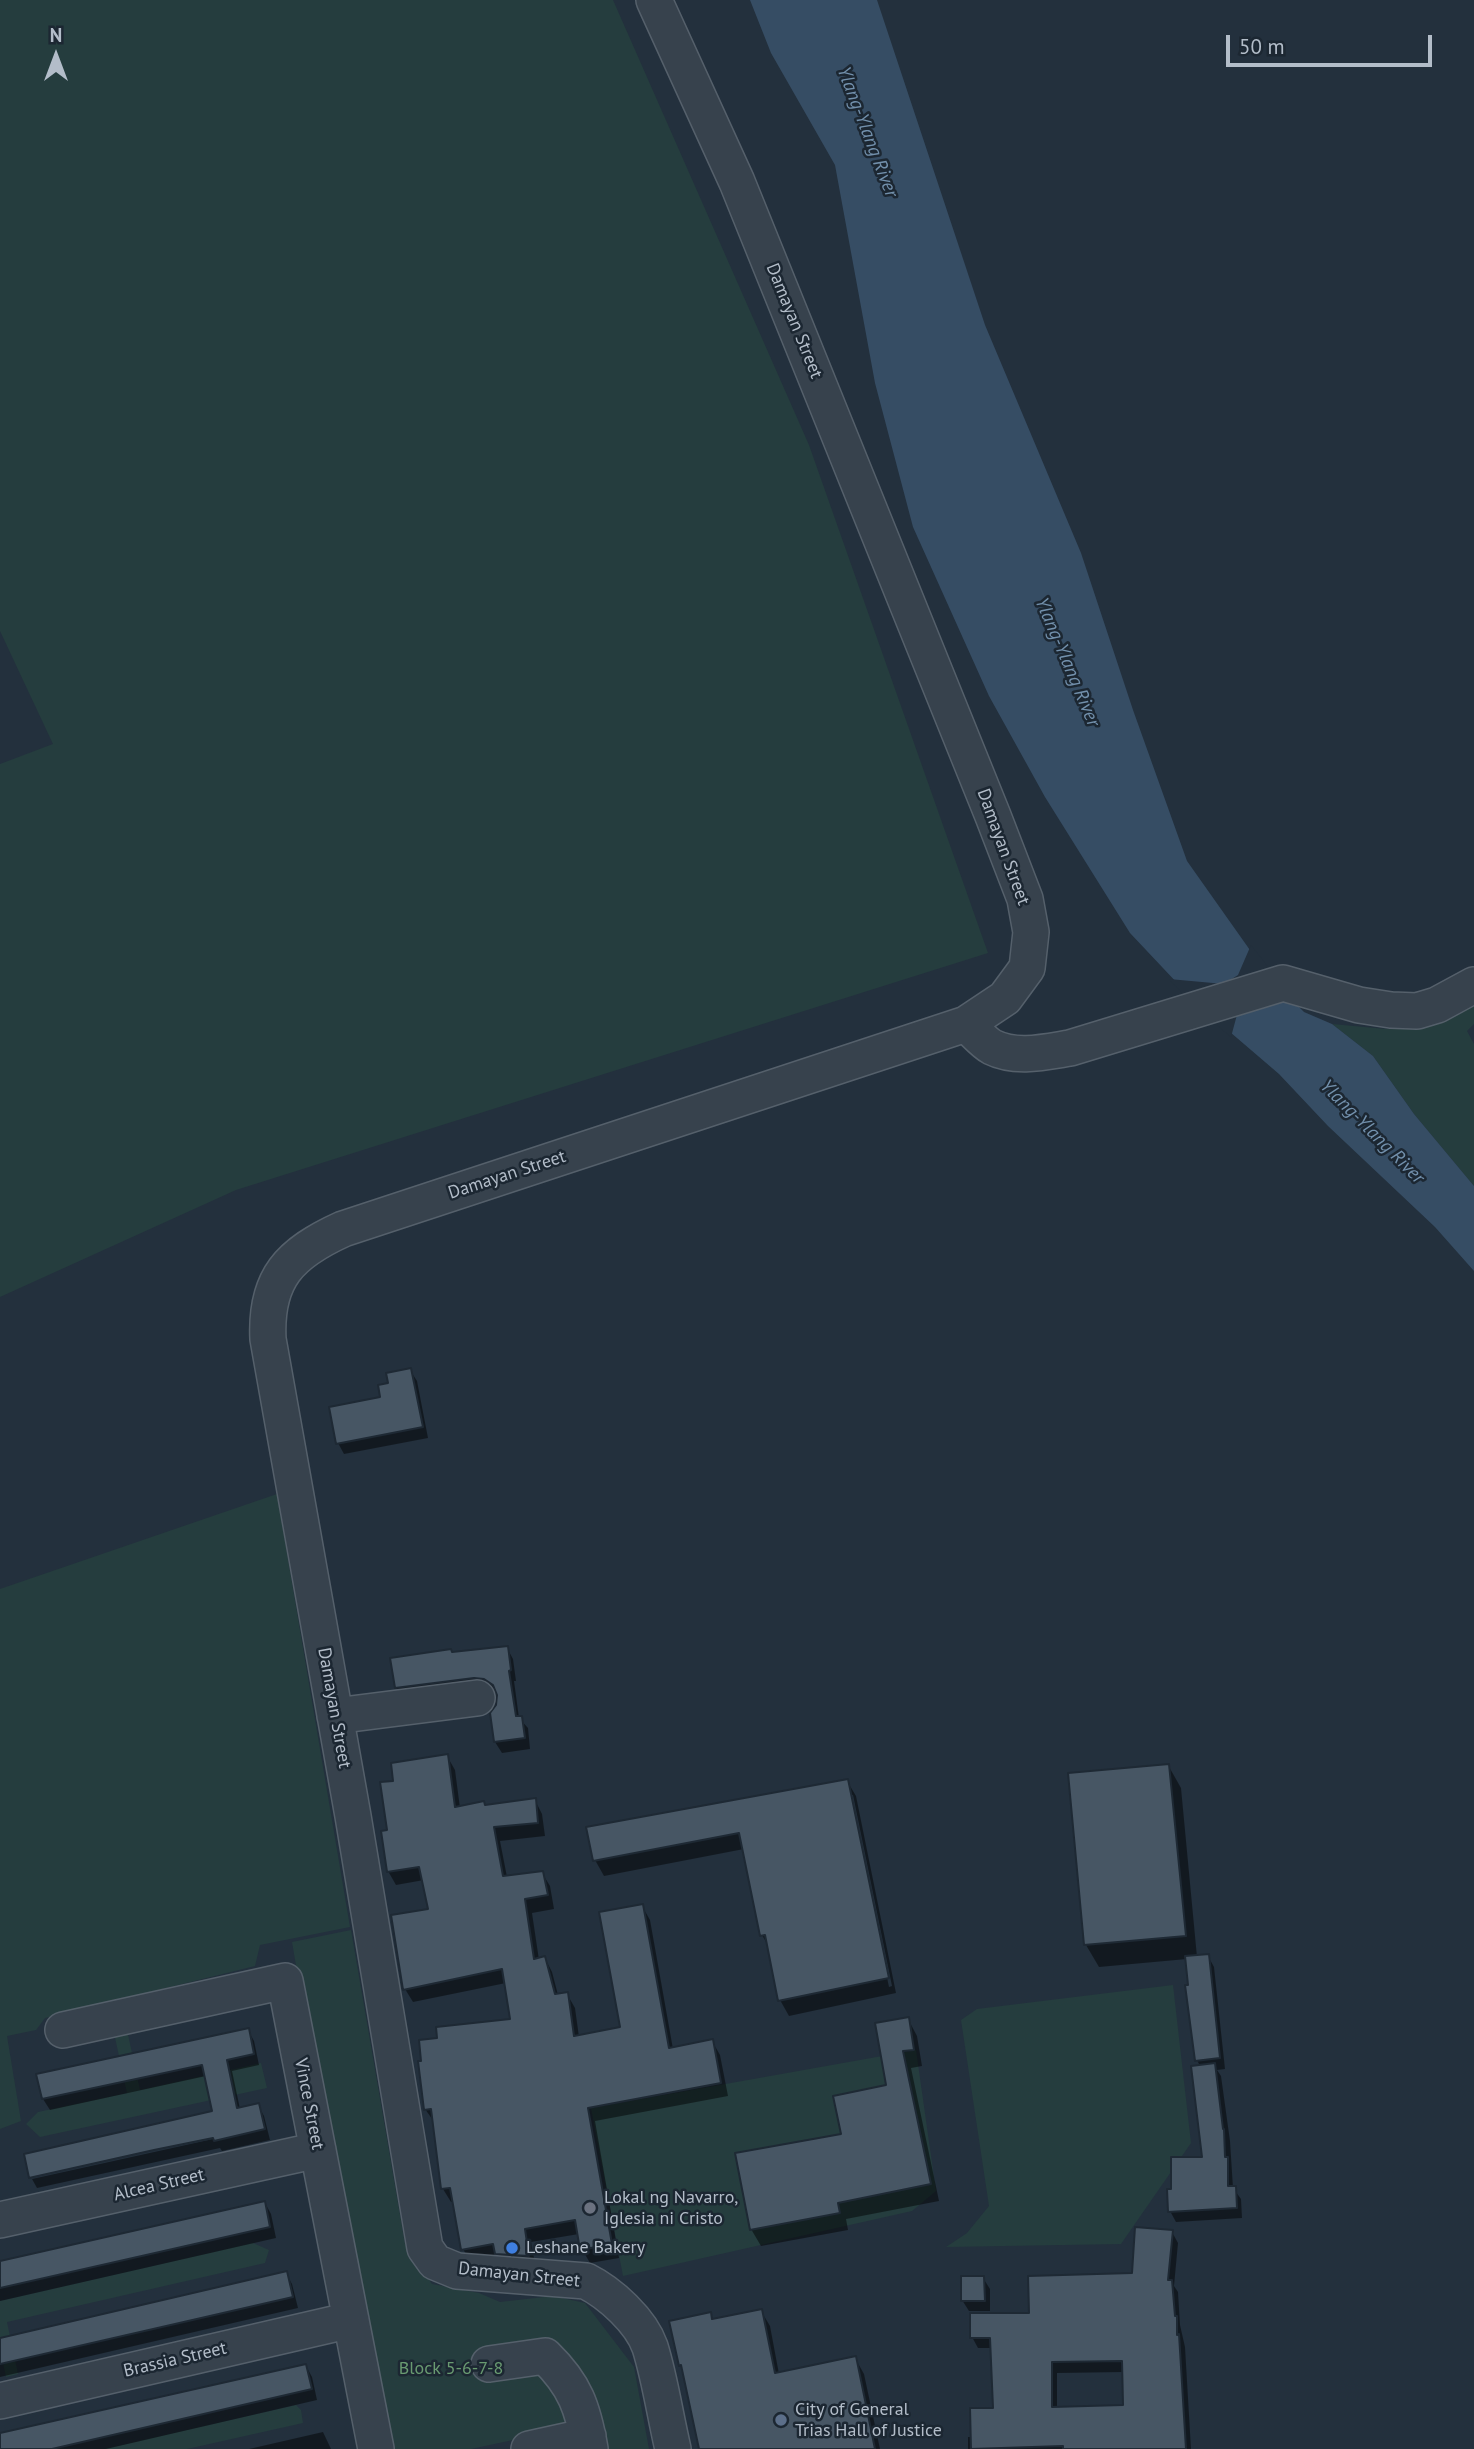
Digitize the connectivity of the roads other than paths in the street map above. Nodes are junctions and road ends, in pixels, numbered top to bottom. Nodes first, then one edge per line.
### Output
1 (654, 0) edge
2 (1474, 985) edge
3 (966, 1024) junction
4 (477, 1698) dead end
5 (335, 1716) junction
6 (63, 2030) dead end
7 (318, 2150) junction
8 (0, 2220) edge
9 (351, 2320) junction
10 (489, 2364) dead end
11 (0, 2401) edge
12 (589, 2442) edge
13 (376, 2449) edge
14 (529, 2449) edge
15 (673, 2449) edge

1 - 3 street, Damayan Street
2 - 3 street
3 - 5 street, Damayan Street
4 - 5 street
5 - 15 street, Damayan Street
6 - 7 street, Vince Street
7 - 8 street, Alcea Street
7 - 9 street, Vince Street
9 - 11 street, Brassia Street
9 - 13 street, Vince Street
10 - 12 street
12 - 14 street

